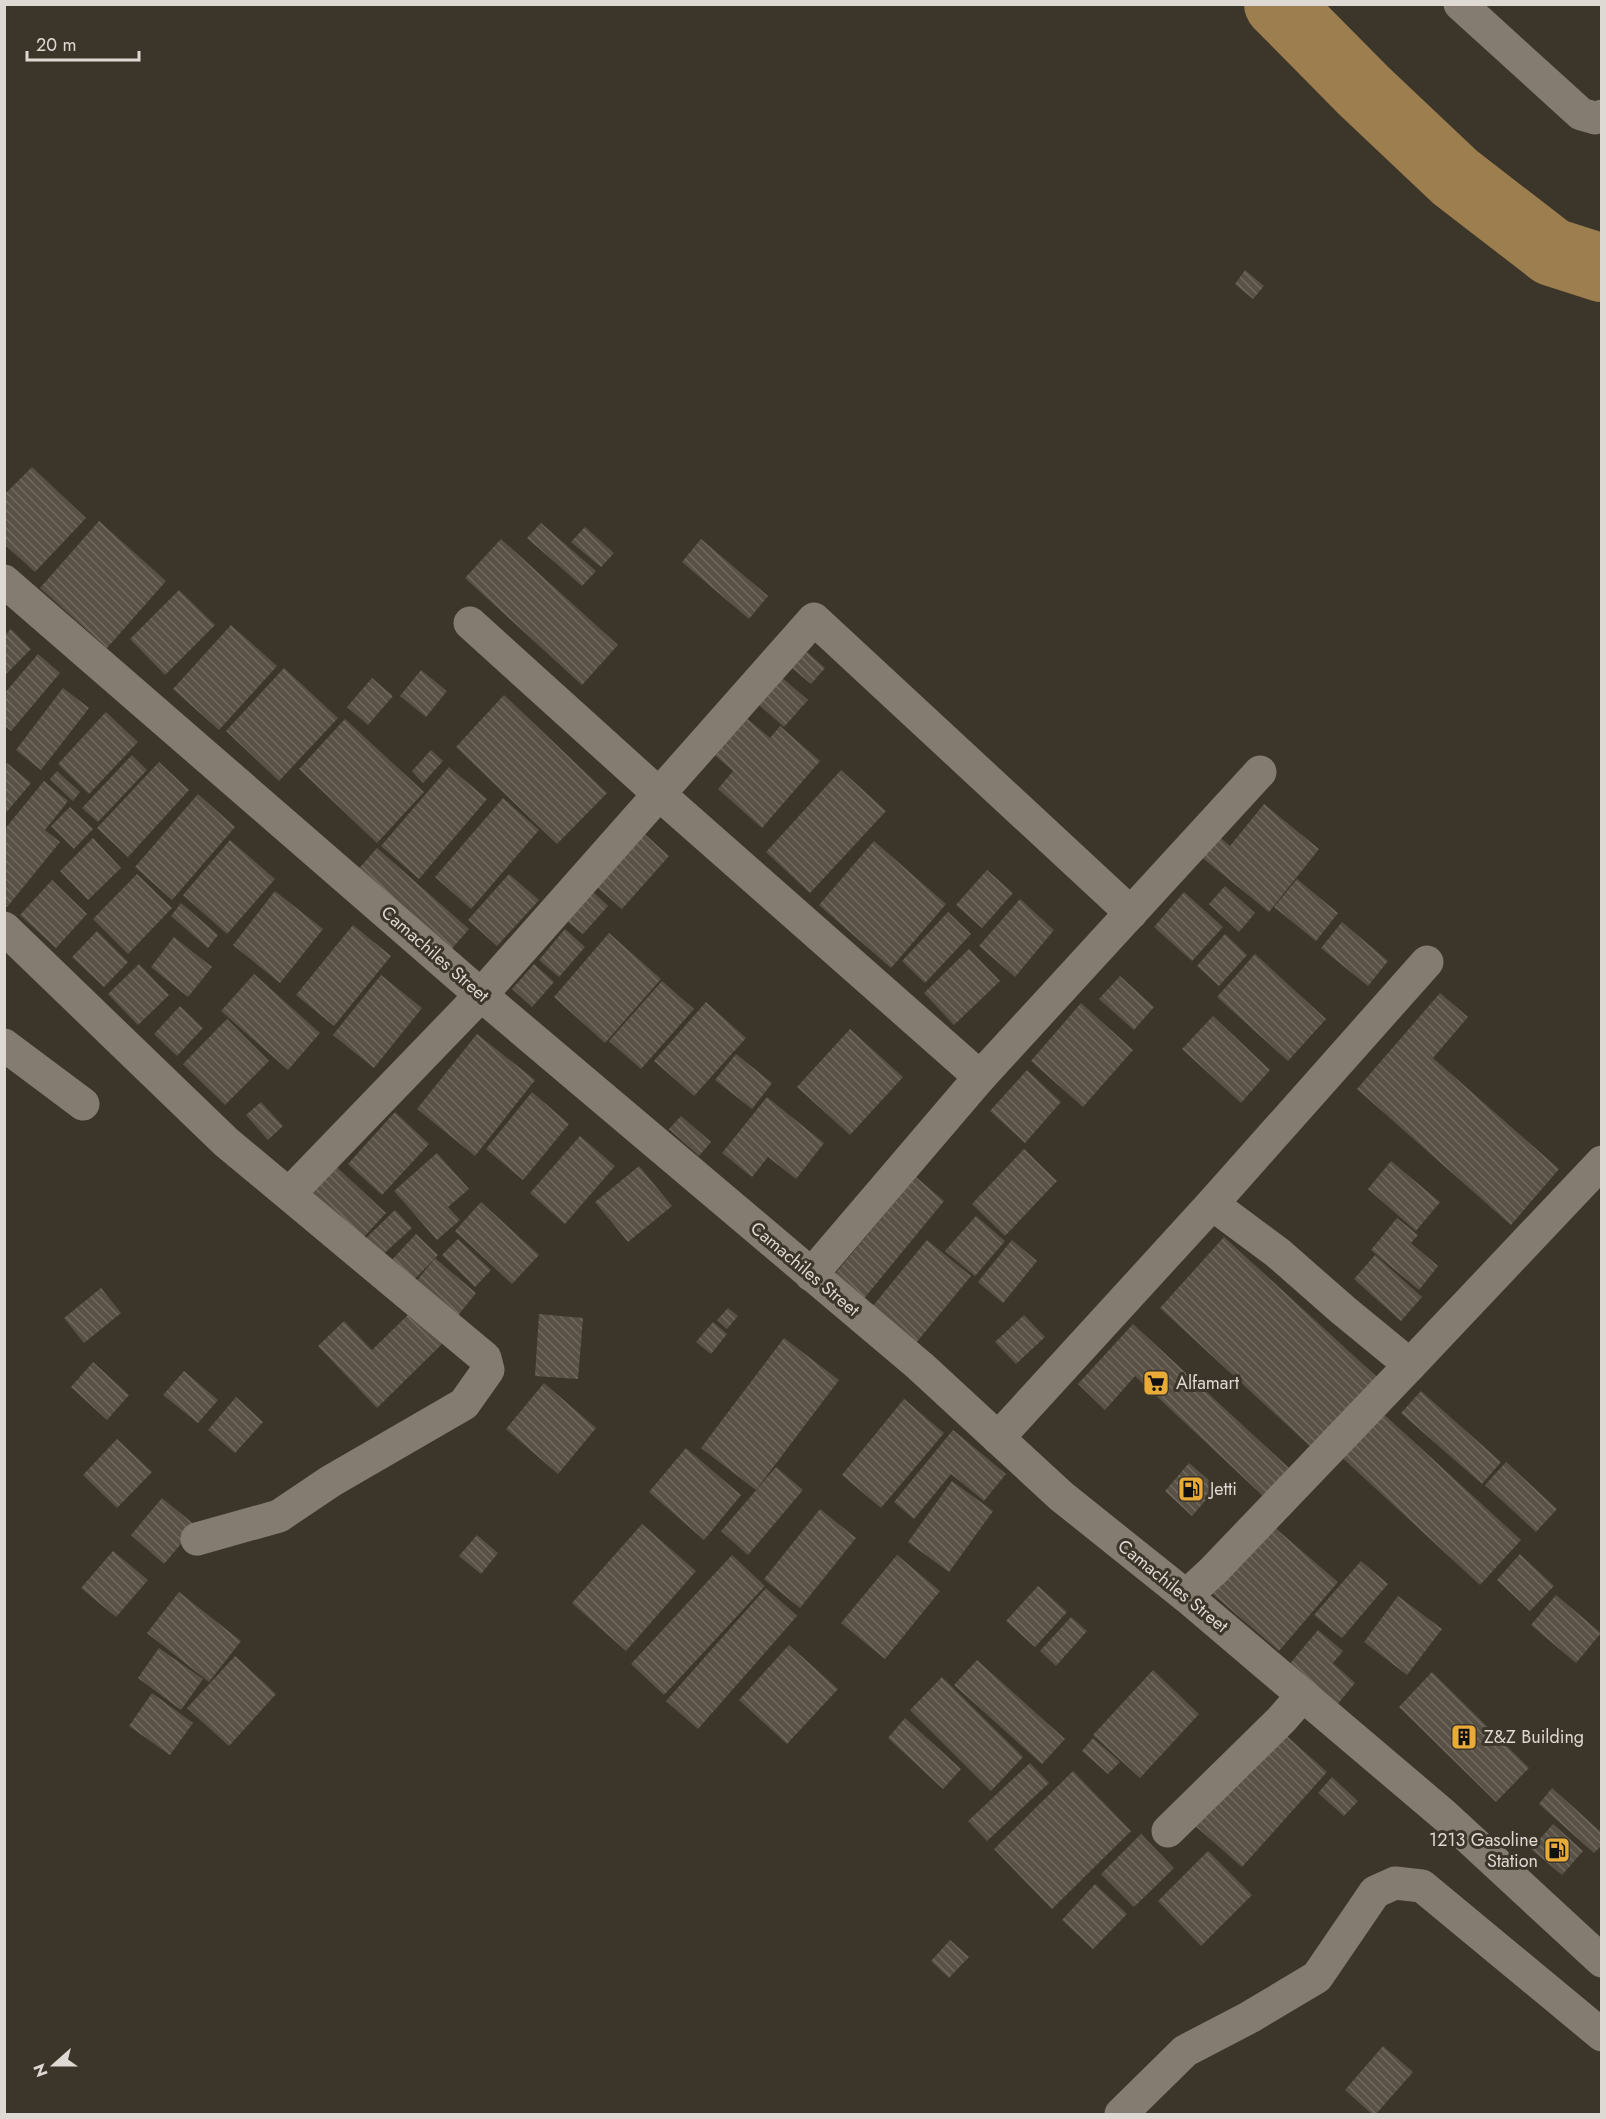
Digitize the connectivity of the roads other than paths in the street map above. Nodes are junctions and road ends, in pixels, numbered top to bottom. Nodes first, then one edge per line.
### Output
1 (1460, 4) edge
2 (1602, 116) edge
3 (4, 581) edge
4 (470, 623) dead end
5 (1260, 772) dead end
6 (659, 794) junction
7 (1131, 913) junction
8 (4, 928) edge
9 (1427, 963) dead end
10 (481, 995) junction
11 (4, 1045) edge
12 (980, 1077) junction
13 (83, 1104) dead end
14 (1602, 1162) edge
15 (289, 1194) junction
16 (1212, 1204) junction
17 (811, 1275) junction
18 (1410, 1365) junction
19 (998, 1438) junction
20 (197, 1539) dead end
21 (1186, 1596) junction
22 (1303, 1695) junction
23 (1168, 1831) dead end
24 (1602, 1961) edge
25 (1602, 2035) edge
26 (1121, 2115) edge

1 - 2 street
3 - 10 street, Camachiles Street
4 - 6 street
5 - 7 street
6 - 7 street
6 - 10 street
6 - 12 street
7 - 12 street
8 - 15 street
9 - 16 street
10 - 15 street
10 - 17 street, Camachiles Street
11 - 13 street
12 - 17 street
14 - 18 street
15 - 20 street
16 - 18 street
16 - 19 street
17 - 19 street, Camachiles Street
18 - 21 street
19 - 21 street, Camachiles Street
21 - 22 street, Camachiles Street
22 - 23 street
22 - 24 street, Camachiles Street
25 - 26 street

